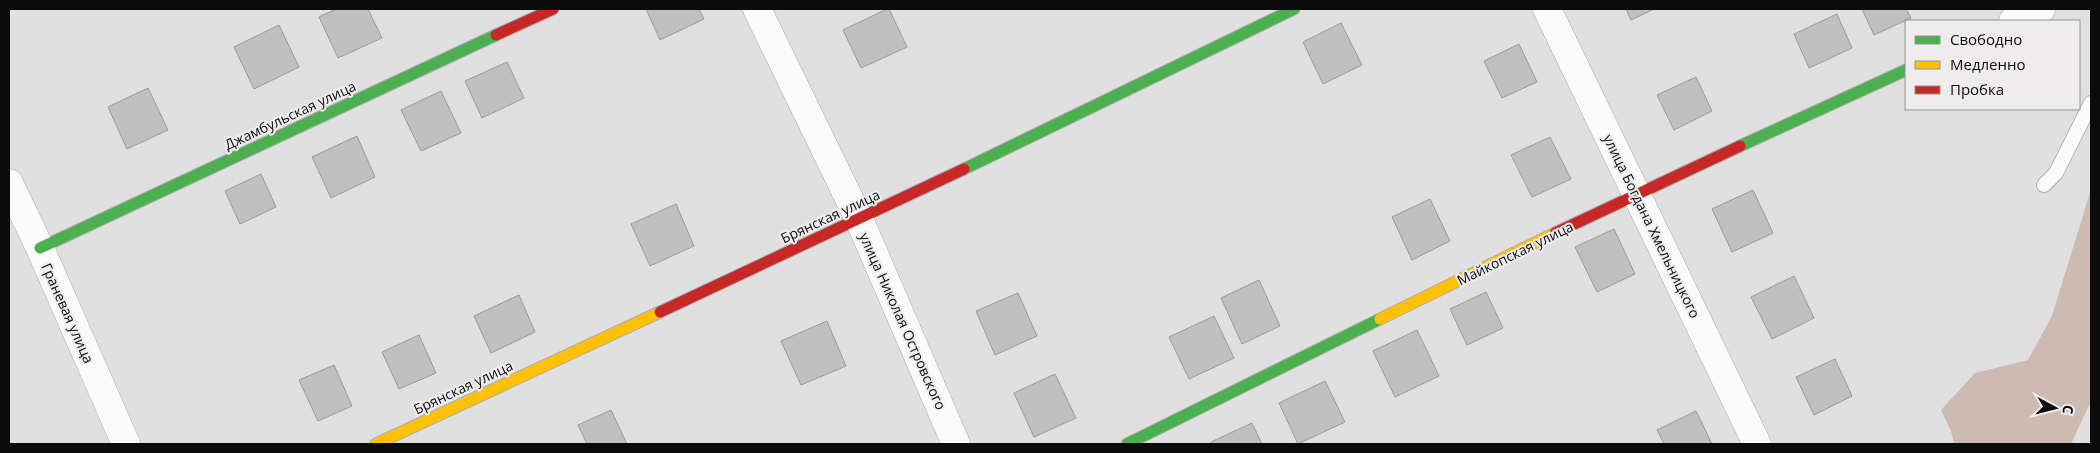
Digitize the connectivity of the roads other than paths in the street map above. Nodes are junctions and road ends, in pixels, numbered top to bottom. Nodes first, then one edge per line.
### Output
1 (553, 9) edge
2 (758, 9) edge
3 (1294, 9) edge
4 (1547, 9) edge
5 (2041, 9) edge
6 (2015, 20) edge
7 (1905, 70) edge
8 (2091, 103) edge
9 (9, 183) edge
10 (2044, 185) dead end
11 (1637, 194) junction
12 (859, 220) junction
13 (40, 248) junction
14 (126, 444) edge
15 (376, 444) edge
16 (956, 444) edge
17 (1127, 444) edge
18 (1757, 444) edge

1 - 13 street, Джамбульская улица
2 - 12 street, улица Николая Островского
3 - 12 street, Брянская улица
4 - 11 street, улица Богдана Хмельницкого
5 - 6 street
7 - 11 street, Майкопская улица
8 - 10 lane
9 - 13 street, Граневая улица
11 - 17 street, Майкопская улица
11 - 18 street, улица Богдана Хмельницкого
12 - 15 street, Брянская улица
12 - 16 street, улица Николая Островского
13 - 14 street, Граневая улица

